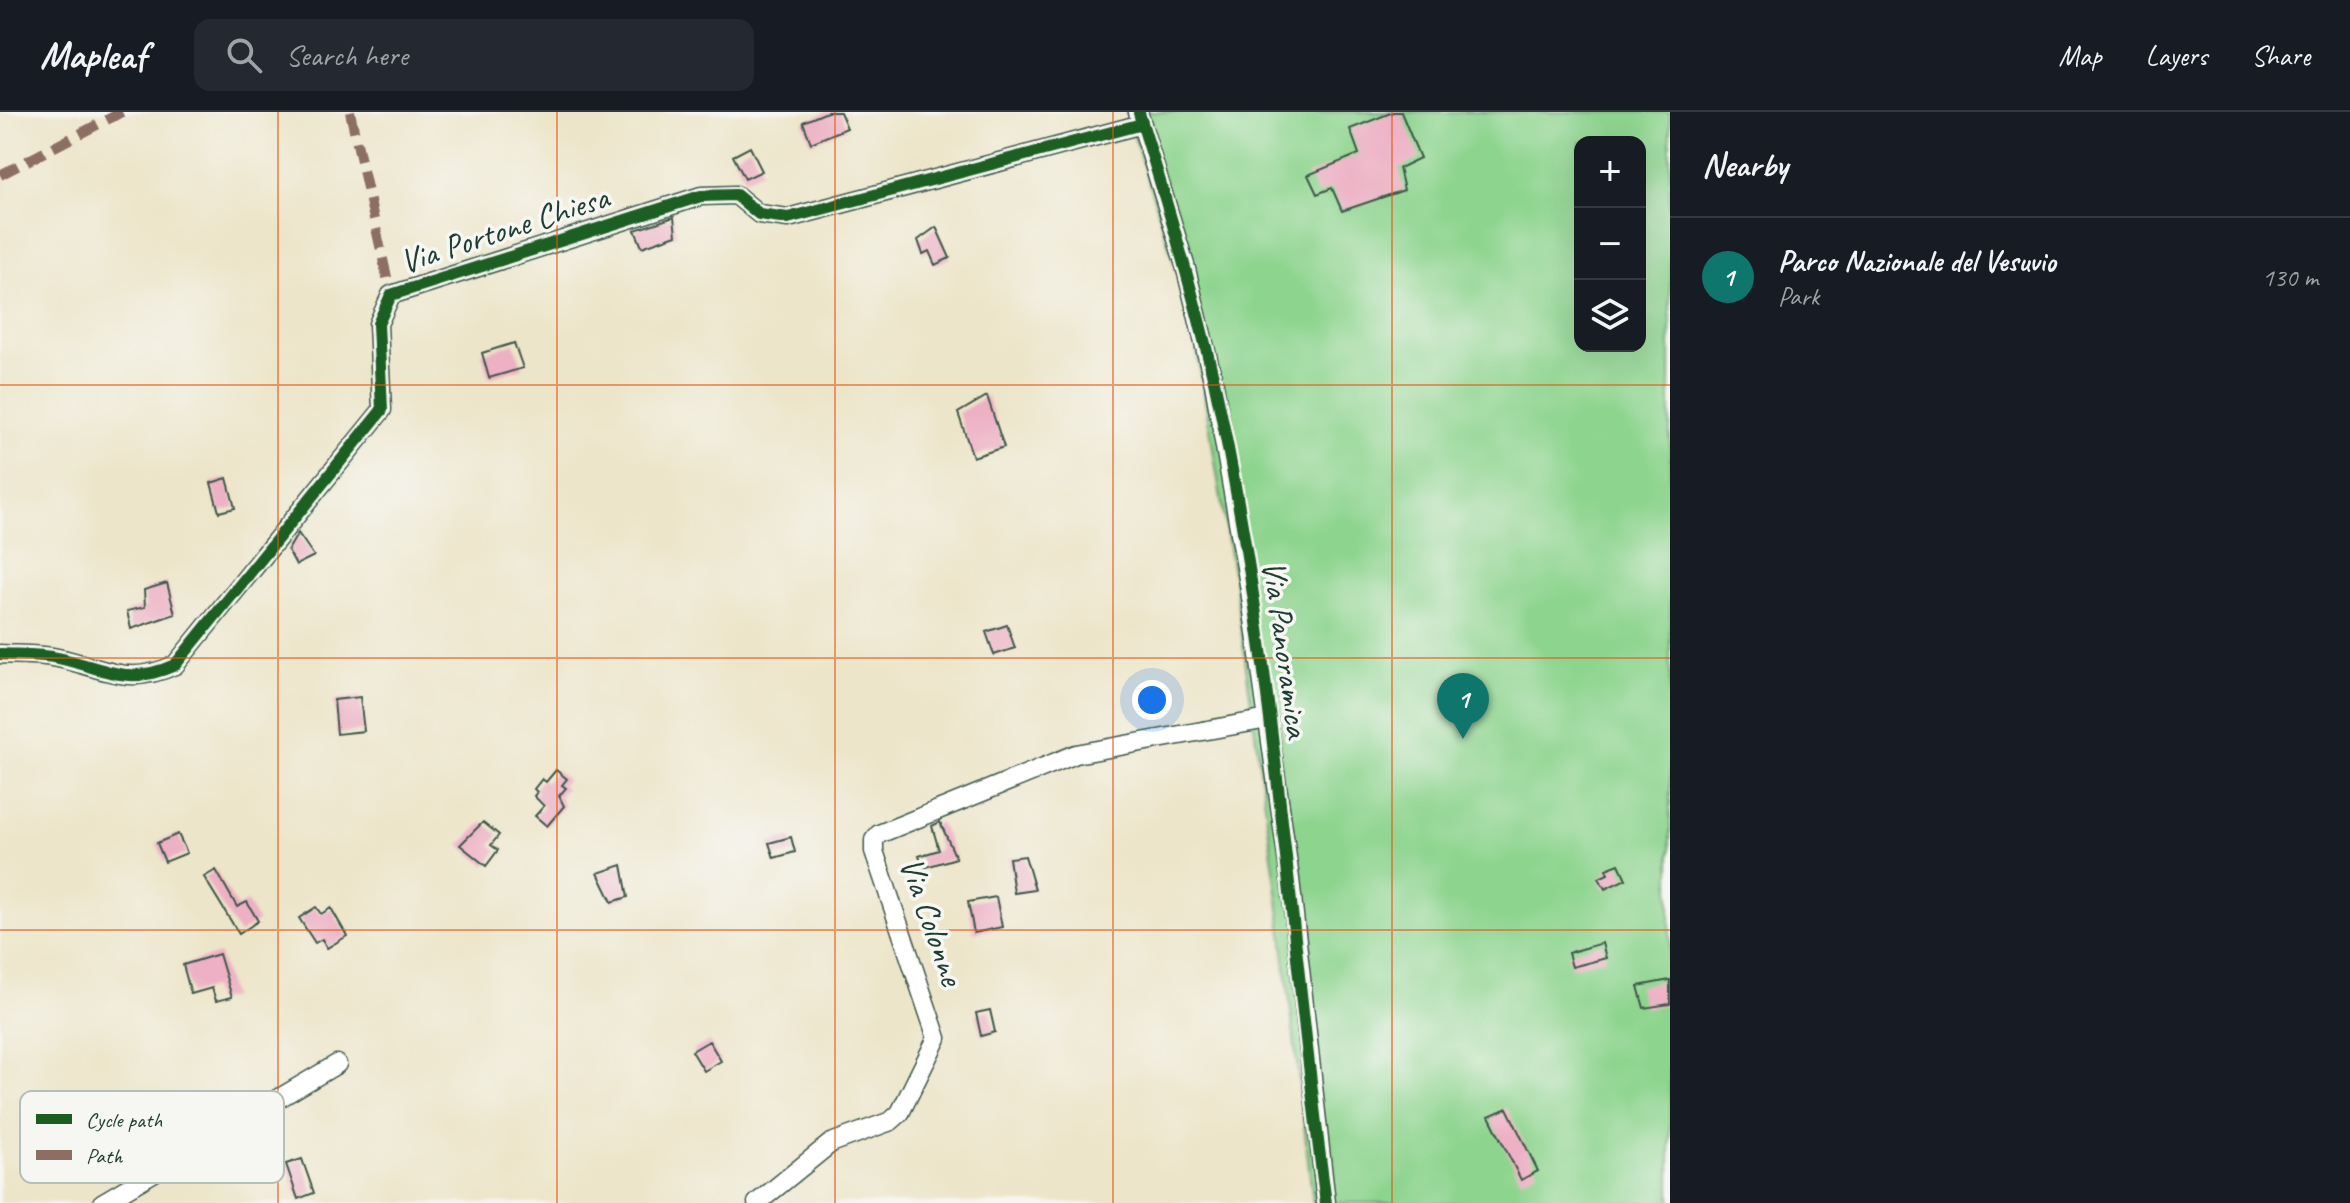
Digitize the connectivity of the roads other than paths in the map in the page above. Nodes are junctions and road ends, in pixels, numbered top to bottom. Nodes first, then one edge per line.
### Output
1 (1140, 118) edge
2 (0, 654) edge
3 (1268, 719) junction
4 (337, 1064) dead end
5 (284, 1095) edge
6 (136, 1183) edge
7 (102, 1203) edge
8 (757, 1203) edge
9 (1326, 1203) edge

1 - 2 street, Via Portone Chiesa
1 - 3 street, Via Panoramica
3 - 8 street, Via Colonne
3 - 9 street, Via Panoramica
4 - 5 street
6 - 7 street

